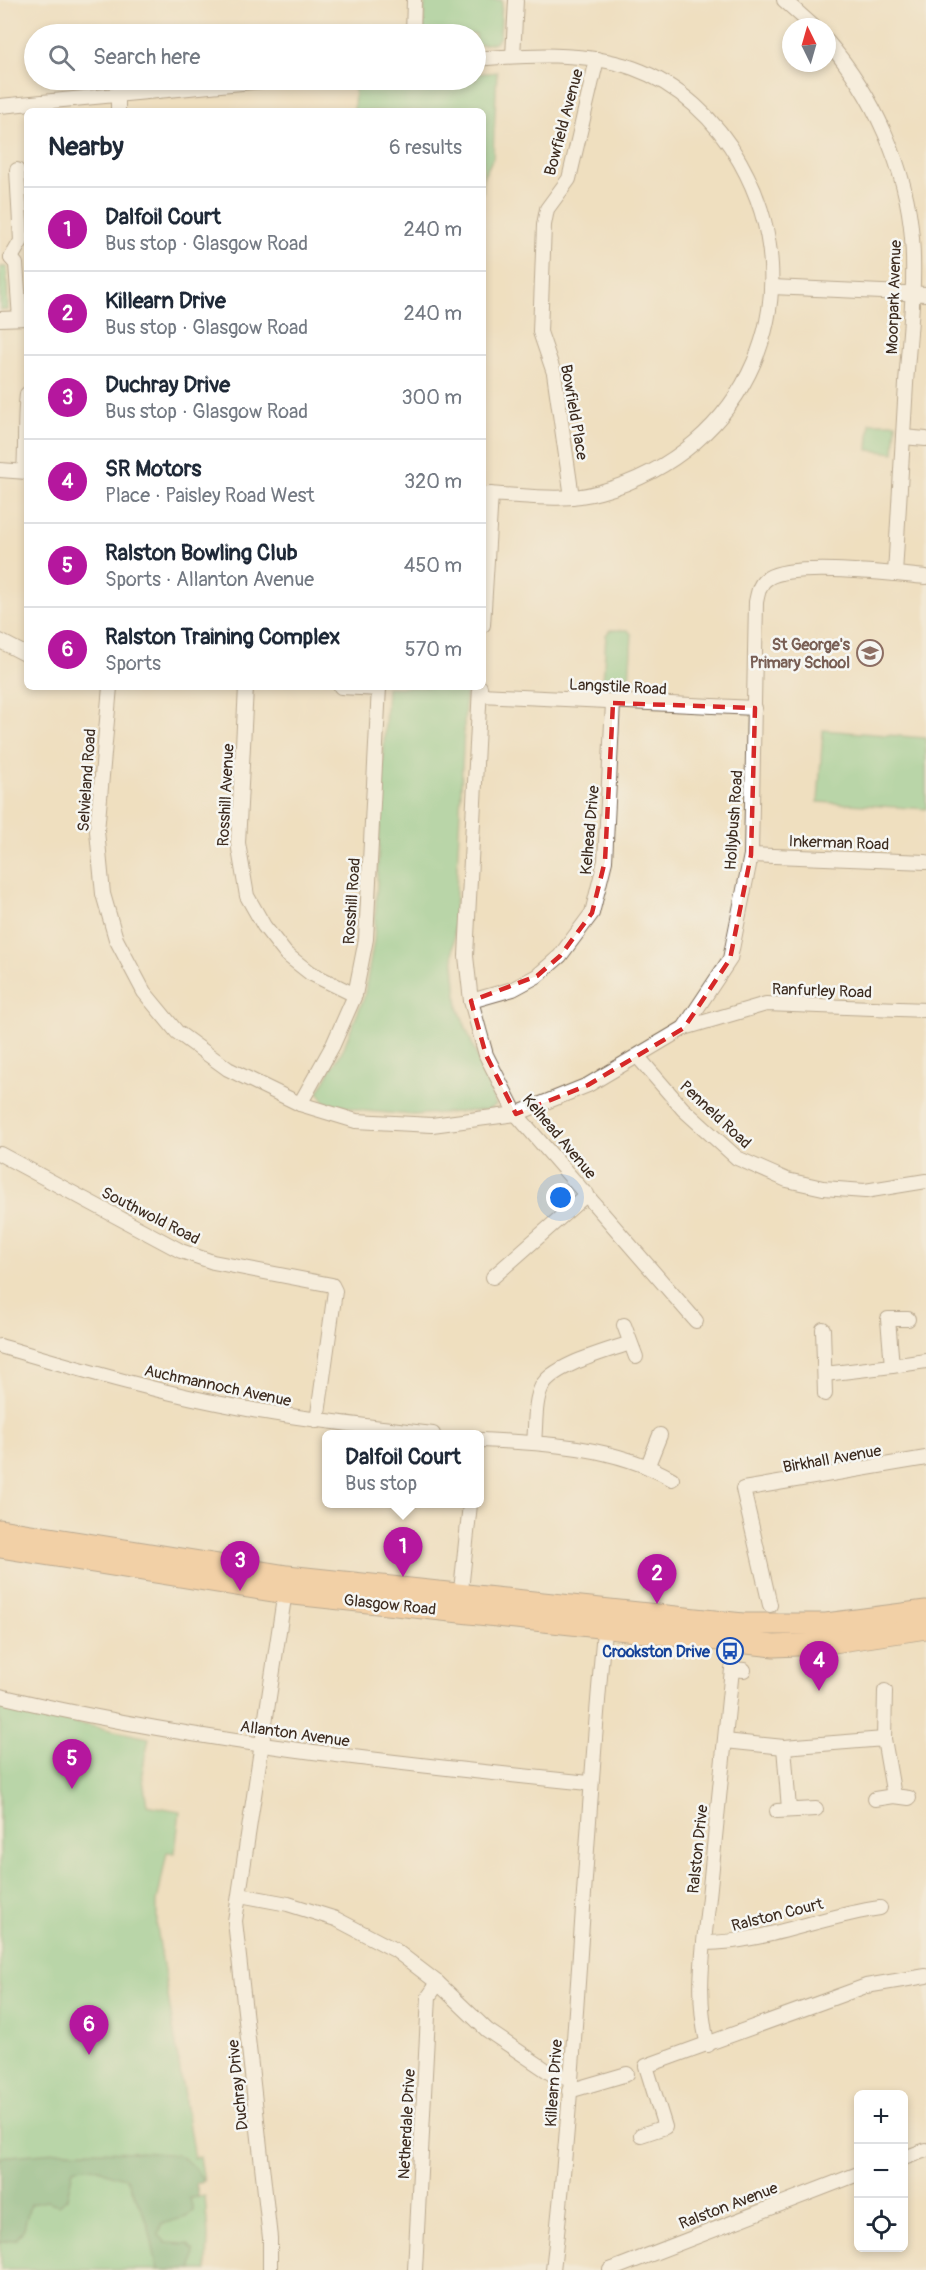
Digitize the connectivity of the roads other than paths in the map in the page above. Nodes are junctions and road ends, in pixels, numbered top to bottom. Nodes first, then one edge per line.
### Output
1 (414, 0) edge
2 (516, 0) edge
3 (784, 0) edge
4 (804, 18) edge
5 (413, 24) edge
6 (836, 53) edge
7 (513, 56) junction
8 (486, 58) edge
9 (597, 59) junction
10 (162, 90) edge
11 (118, 94) junction
12 (0, 106) edge
13 (118, 108) edge
14 (17, 170) dead end
15 (544, 225) joint
16 (6, 259) edge
17 (772, 287) junction
18 (919, 294) edge
19 (23, 318) edge
20 (0, 319) edge
21 (24, 416) edge
22 (24, 431) edge
23 (903, 437) junction
24 (926, 439) edge
25 (0, 470) edge
26 (24, 472) edge
27 (487, 494) edge
28 (572, 497) junction
29 (486, 526) edge
30 (895, 574) junction
31 (926, 577) edge
32 (0, 641) edge
33 (24, 653) edge
34 (110, 690) edge
35 (246, 690) edge
36 (379, 690) edge
37 (480, 691) edge
38 (614, 703) junction
39 (755, 708) junction
40 (751, 855) junction
41 (926, 862) edge
42 (355, 995) junction
43 (471, 1001) junction
44 (926, 1010) edge
45 (684, 1028) junction
46 (638, 1057) junction
47 (300, 1104) junction
48 (516, 1114) junction
49 (0, 1154) edge
50 (926, 1181) edge
51 (587, 1194) junction
52 (493, 1277) dead end
53 (908, 1319) dead end
54 (696, 1321) dead end
55 (624, 1325) dead end
56 (823, 1329) dead end
57 (630, 1343) junction
58 (0, 1346) edge
59 (636, 1357) dead end
60 (926, 1361) edge
61 (892, 1366) junction
62 (825, 1374) junction
63 (825, 1394) dead end
64 (317, 1421) junction
65 (398, 1430) edge
66 (660, 1435) dead end
67 (484, 1440) edge
68 (534, 1442) junction
69 (926, 1458) edge
70 (648, 1465) junction
71 (672, 1479) dead end
72 (470, 1508) edge
73 (0, 1530) edge
74 (0, 1547) edge
75 (286, 1585) junction
76 (460, 1603) junction
77 (926, 1611) edge
78 (772, 1615) junction
79 (605, 1619) junction
80 (864, 1628) junction
81 (926, 1628) edge
82 (744, 1670) dead end
83 (885, 1691) dead end
84 (0, 1696) edge
85 (884, 1739) junction
86 (725, 1741) junction
87 (263, 1747) junction
88 (784, 1747) junction
89 (590, 1783) junction
90 (894, 1796) junction
91 (909, 1798) dead end
92 (875, 1799) dead end
93 (816, 1809) dead end
94 (240, 1895) junction
95 (880, 1908) dead end
96 (705, 1943) junction
97 (926, 1976) edge
98 (438, 1983) junction
99 (708, 2045) junction
100 (627, 2074) dead end
101 (570, 2084) junction
102 (641, 2135) dead end
103 (923, 2153) edge
104 (908, 2157) edge
105 (854, 2176) edge
106 (270, 2270) edge
107 (415, 2270) edge
108 (553, 2270) edge
109 (610, 2270) edge

1 - 5 street
2 - 7 street
3 - 4 street
6 - 18 street, Moorpark Avenue
7 - 8 street
7 - 9 street
9 - 15 street, Bowfield Avenue
9 - 17 street
10 - 11 street
11 - 12 street
11 - 13 street
14 - 16 street
15 - 28 street, Bowfield Place
16 - 19 street
17 - 18 street
17 - 28 street
18 - 23 street, Moorpark Avenue
19 - 20 street
21 - 22 street
23 - 24 street
23 - 30 street, Moorpark Avenue
25 - 26 street
27 - 28 street
27 - 29 street
30 - 31 street, Hollybush Road
30 - 39 street, Hollybush Road
32 - 33 street
34 - 47 street, Selvieland Road
35 - 42 street, Rosshill Avenue
36 - 42 street, Rosshill Road
37 - 38 street, Langstile Road
37 - 43 street, Kelhead Avenue
38 - 39 street, Langstile Road
38 - 43 street, Kelhead Drive
39 - 40 street, Hollybush Road
40 - 41 street, Inkerman Road
40 - 45 street, Hollybush Road
42 - 47 street, Rosshill Road
43 - 48 street, Kelhead Avenue
44 - 45 street, Ranfurley Road
45 - 46 street, Hollybush Road
46 - 48 street, Hollybush Road
46 - 50 street, Penneld Road
47 - 48 street, Selvieland Road
48 - 51 street, Kelhead Avenue
49 - 64 street, Southwold Road
51 - 52 street
51 - 54 street, Kelhead Avenue
53 - 61 street
55 - 57 street
56 - 62 street
57 - 59 street
57 - 68 street
58 - 64 street, Auchmannoch Avenue
60 - 61 street
61 - 62 street
62 - 63 street
64 - 65 street, Auchmannoch Avenue
66 - 70 street
67 - 68 street
68 - 70 street
69 - 78 street, Birkhall Avenue
70 - 71 street
72 - 76 street
73 - 75 main road, Glasgow Road
74 - 75 main road, Glasgow Road
75 - 76 main road, Glasgow Road
75 - 87 street, Duchray Drive
76 - 79 main road, Glasgow Road
77 - 80 main road
78 - 79 main road, Glasgow Road
78 - 80 main road, Glasgow Road
79 - 80 main road, Glasgow Road
79 - 89 street, Killearn Drive
80 - 81 main road
82 - 86 street, Ralston Drive
83 - 85 street
84 - 87 street, Allanton Avenue
85 - 88 street
85 - 90 street
86 - 88 street
86 - 96 street, Ralston Drive
87 - 89 street, Allanton Avenue
87 - 94 street, Duchray Drive
88 - 93 street
89 - 101 street, Killearn Drive
90 - 91 street
90 - 92 street
94 - 98 street
94 - 106 street, Duchray Drive
95 - 96 street, Ralston Court
96 - 99 street, Ralston Drive
97 - 99 street
98 - 101 street
98 - 107 street, Netherdale Drive
99 - 102 street
100 - 101 street
101 - 108 street, Killearn Drive
103 - 104 street
105 - 109 street, Ralston Avenue

